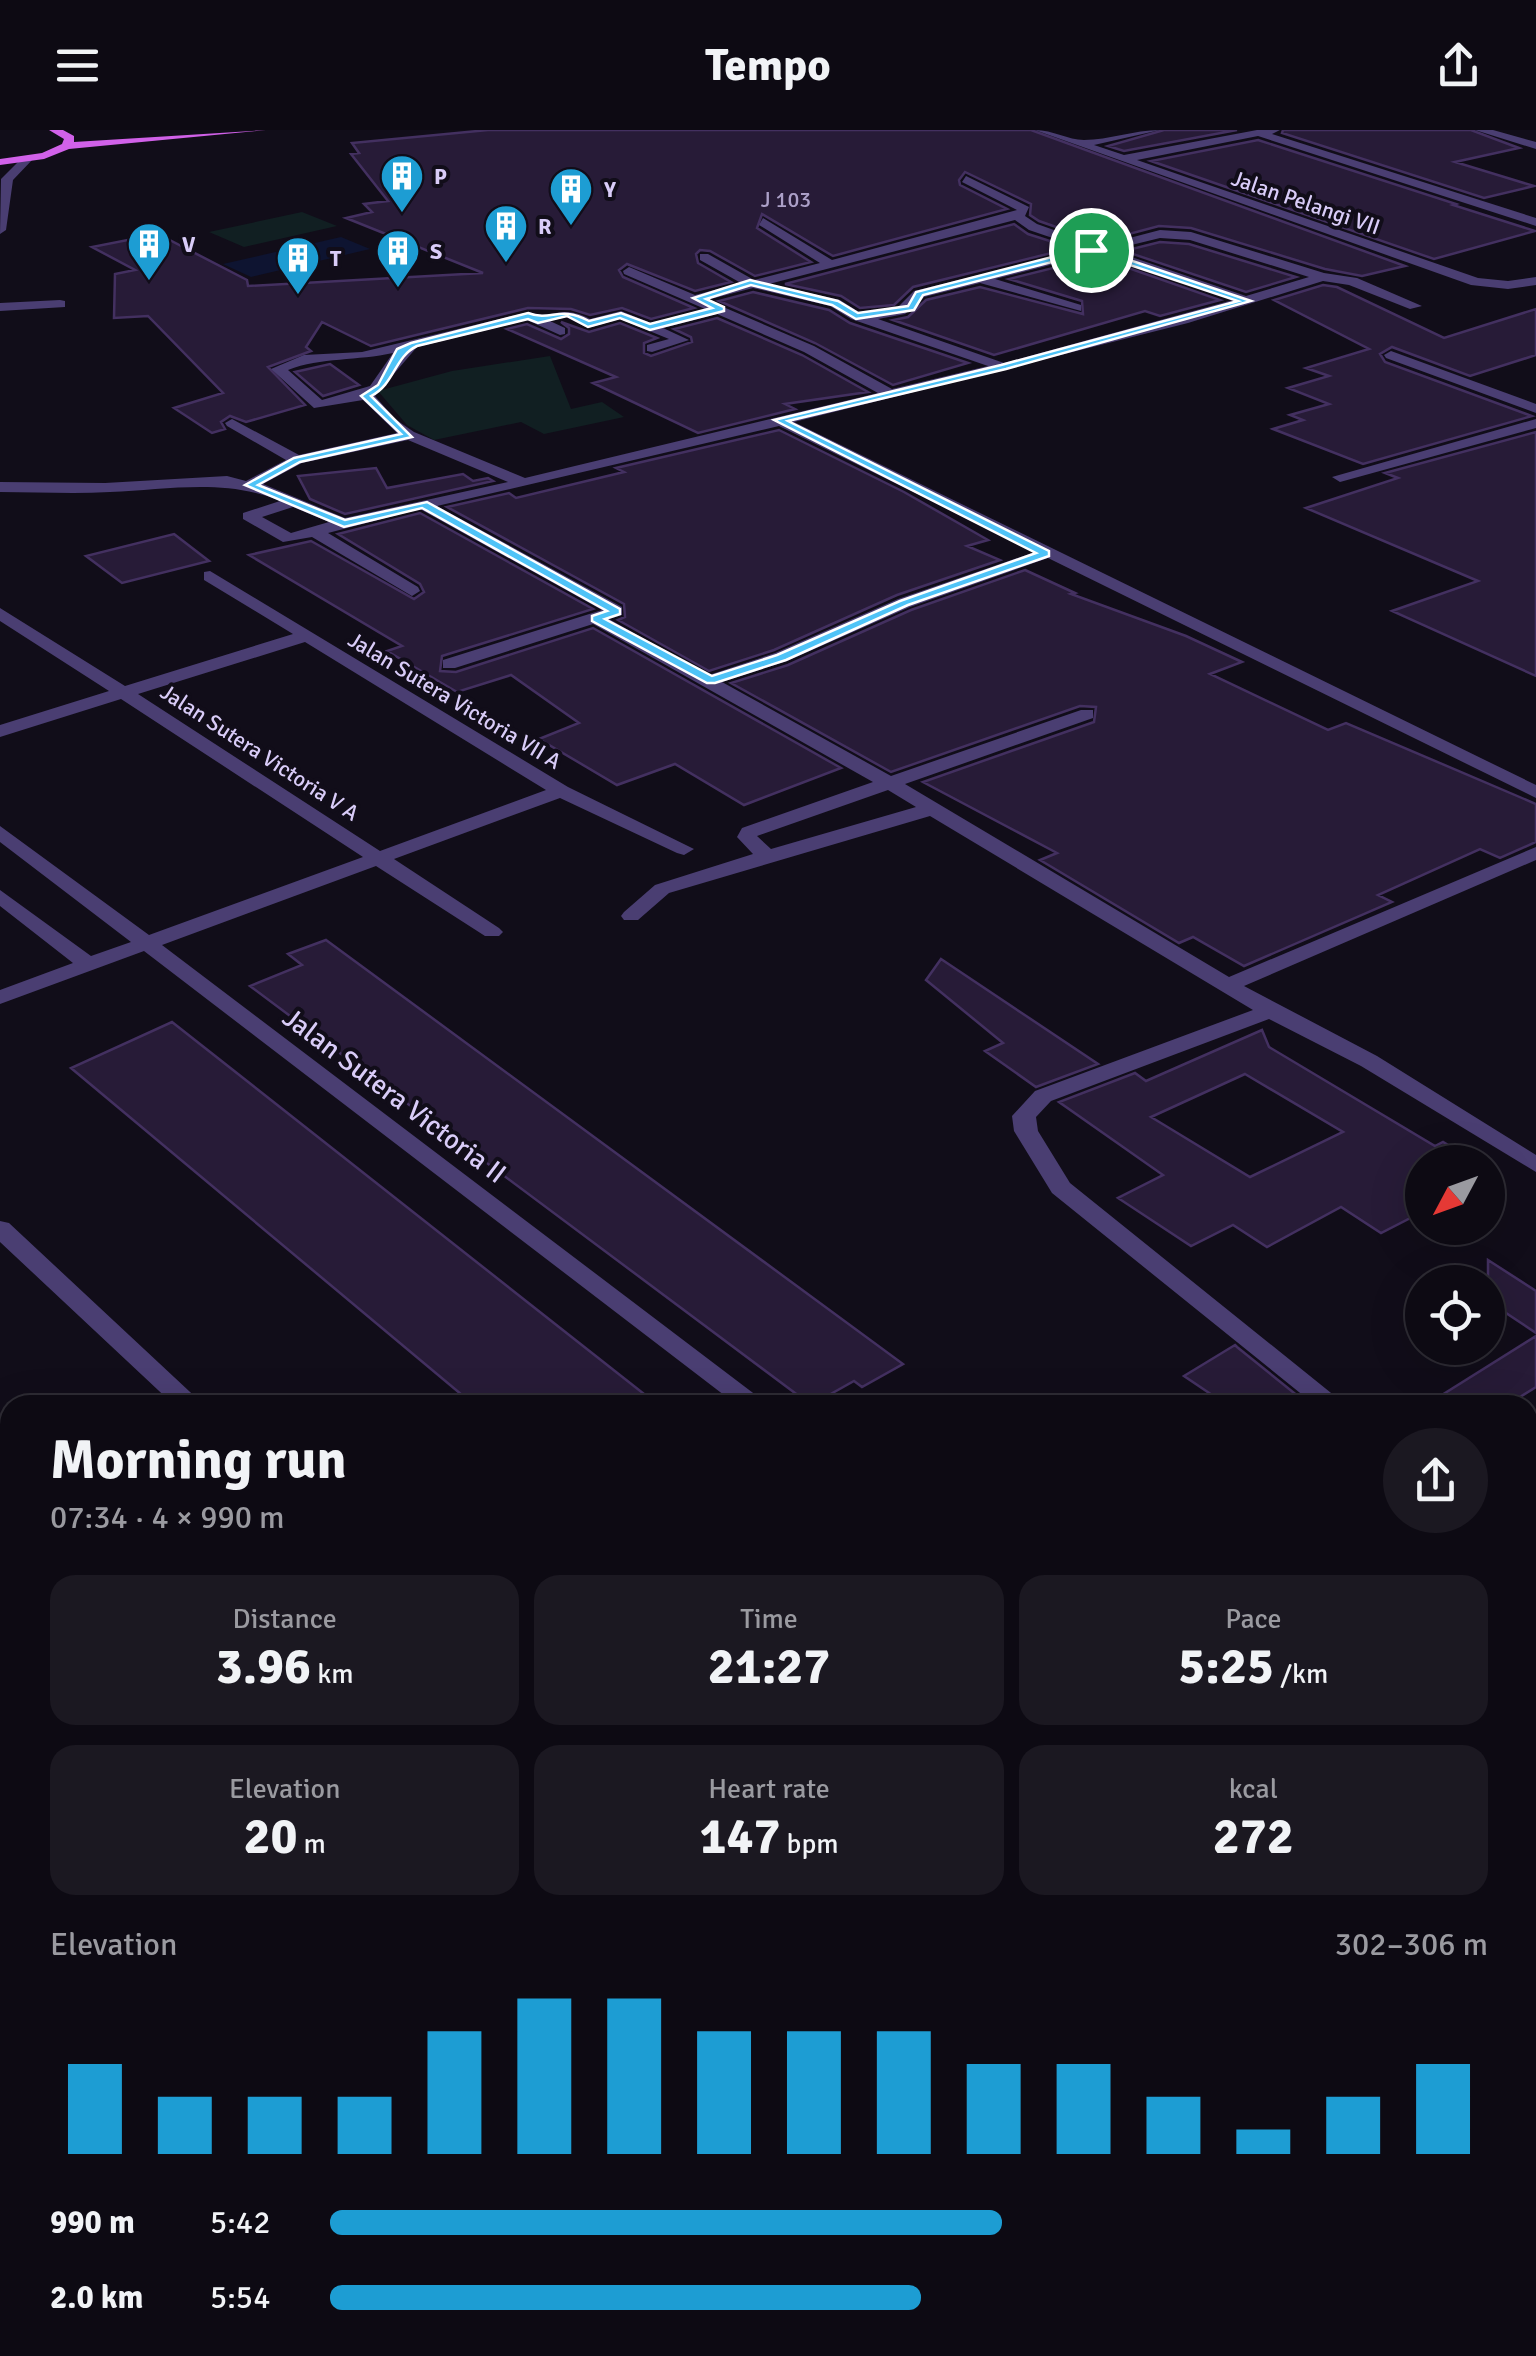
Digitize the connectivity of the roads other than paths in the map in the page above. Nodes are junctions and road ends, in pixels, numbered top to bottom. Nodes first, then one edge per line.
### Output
1 (63, 130) edge
2 (86, 130) edge
3 (260, 130) edge
4 (1041, 130) edge
5 (1154, 130) edge
6 (1274, 130) edge
7 (1481, 130) edge
8 (236, 132) edge
9 (1258, 133) junction
10 (1082, 144) junction
11 (67, 146) junction
12 (1536, 146) edge
13 (27, 159) junction
14 (1122, 159) junction
15 (0, 162) edge
16 (3, 177) edge
17 (966, 180) dead end
18 (1018, 216) junction
19 (763, 222) dead end
20 (1536, 222) edge
21 (0, 230) edge
22 (1091, 250) junction
23 (704, 257) dead end
24 (829, 264) junction
25 (629, 271) dead end
26 (978, 278) junction
27 (1322, 278) junction
28 (1536, 281) edge
29 (750, 283) junction
30 (698, 298) junction
31 (1247, 301) junction
32 (60, 304) dead end
33 (0, 306) edge
34 (1416, 306) dead end
35 (1076, 308) dead end
36 (720, 309) junction
37 (856, 316) junction
38 (538, 320) junction
39 (650, 327) junction
40 (560, 331) dead end
41 (414, 344) junction
42 (652, 348) dead end
43 (1391, 355) dead end
44 (1002, 367) junction
45 (890, 394) junction
46 (366, 396) junction
47 (1536, 409) edge
48 (779, 420) junction
49 (1536, 423) edge
50 (232, 424) dead end
51 (409, 435) junction
52 (297, 460) junction
53 (1340, 477) dead end
54 (524, 483) junction
55 (250, 485) junction
56 (0, 487) edge
57 (296, 501) junction
58 (423, 504) junction
59 (344, 524) junction
60 (315, 532) junction
61 (1045, 554) junction
62 (210, 576) dead end
63 (412, 591) dead end
64 (0, 614) edge
65 (596, 619) junction
66 (306, 636) junction
67 (448, 664) dead end
68 (711, 680) junction
69 (122, 692) junction
70 (1087, 714) dead end
71 (0, 731) edge
72 (891, 784) junction
73 (561, 791) junction
74 (1536, 792) edge
75 (932, 808) junction
76 (0, 832) edge
77 (684, 848) dead end
78 (1536, 853) edge
79 (768, 856) junction
80 (379, 859) junction
81 (0, 896) edge
82 (631, 916) dead end
83 (492, 932) dead end
84 (146, 944) junction
85 (89, 965) junction
86 (1226, 986) junction
87 (0, 998) edge
88 (1270, 1012) junction
89 (1536, 1164) edge
90 (0, 1228) edge
91 (179, 1395) edge
92 (742, 1395) edge
93 (1320, 1395) edge

1 - 11 main road
2 - 8 main road
3 - 8 main road
4 - 10 street, Jalan Pelangi VII
5 - 10 street
6 - 9 street
7 - 12 street
8 - 11 main road
9 - 14 street
9 - 20 street
10 - 14 street, Jalan Pelangi VII
11 - 13 main road
13 - 15 main road
13 - 16 street
14 - 28 street, Jalan Pelangi VII
16 - 21 street
17 - 18 street
18 - 22 street
18 - 24 street
19 - 24 street
22 - 26 street
22 - 27 street
22 - 31 street
23 - 29 street
24 - 29 street
25 - 30 street
26 - 35 street
26 - 37 street
27 - 31 street
27 - 34 street
29 - 30 street
29 - 37 street
30 - 36 street
31 - 44 street
32 - 33 street
36 - 39 street
36 - 45 street
37 - 44 street
38 - 39 street
38 - 40 street
38 - 41 street
39 - 42 street
41 - 46 street
41 - 46 street
43 - 47 street
44 - 45 street
45 - 48 street
46 - 51 street
48 - 54 street
48 - 61 street
49 - 53 street
50 - 52 street
51 - 52 street
51 - 54 street
52 - 55 street
54 - 58 street
55 - 56 street
55 - 57 street
57 - 59 street
57 - 60 street
58 - 59 street
58 - 65 street
59 - 60 street
60 - 63 street
61 - 68 street
61 - 74 street
62 - 66 street, Jalan Sutera Victoria VII A
64 - 69 street, Jalan Sutera Victoria V A
65 - 67 street
65 - 68 street
66 - 69 street
66 - 73 street, Jalan Sutera Victoria VII A
68 - 72 street
69 - 71 street
69 - 80 street, Jalan Sutera Victoria V A
70 - 72 street
72 - 75 street
72 - 79 street
73 - 77 street, Jalan Sutera Victoria VII A
73 - 80 street
75 - 79 street
75 - 86 street
76 - 84 street, Jalan Sutera Victoria II
78 - 86 street
79 - 82 street
80 - 83 street, Jalan Sutera Victoria V A
80 - 84 street
81 - 85 street
84 - 85 street
84 - 92 street, Jalan Sutera Victoria II
85 - 87 street
86 - 88 street
88 - 89 street
88 - 93 street
90 - 91 street

